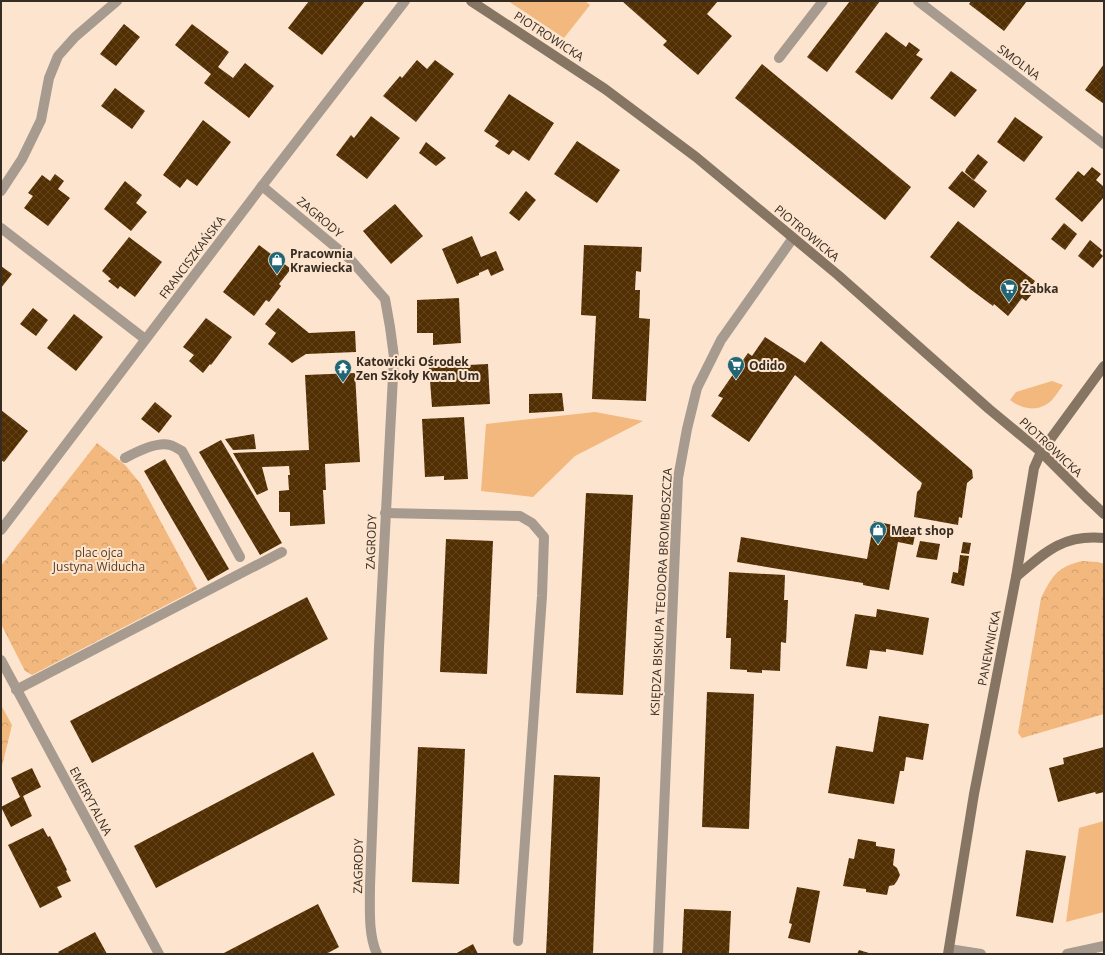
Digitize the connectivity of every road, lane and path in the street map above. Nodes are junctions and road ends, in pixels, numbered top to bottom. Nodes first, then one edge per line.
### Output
1 (117, 1) edge
2 (405, 1) edge
3 (471, 1) edge
4 (822, 1) edge
5 (918, 1) edge
6 (779, 58) dead end
7 (1104, 144) edge
8 (262, 186) junction
9 (1, 191) edge
10 (1, 228) edge
11 (793, 238) junction
12 (145, 339) junction
13 (1104, 366) edge
14 (1041, 452) junction
15 (124, 458) dead end
16 (385, 513) junction
17 (1104, 514) edge
18 (1, 530) edge
19 (1104, 538) edge
20 (282, 552) dead end
21 (240, 557) dead end
22 (1016, 577) junction
23 (1, 660) edge
24 (16, 690) junction
25 (518, 941) dead end
26 (1104, 946) edge
27 (949, 952) edge
28 (159, 954) edge
29 (377, 954) edge
30 (658, 954) edge
31 (981, 954) edge
32 (1067, 954) edge

1 - 9 street
2 - 8 street, FRANCISZKAŃSKA
3 - 11 street, PIOTROWICKA
4 - 6 street
5 - 7 street, SMOLNA
8 - 12 street, FRANCISZKAŃSKA
8 - 16 street, ZAGRODY
10 - 12 street
11 - 14 street, PIOTROWICKA
11 - 30 street, KSIĘDZA BISKUPA TEODORA BROMBOSZCZA
12 - 18 street, FRANCISZKAŃSKA
13 - 14 street, PANEWNICKA
14 - 17 street, PIOTROWICKA
14 - 22 street, PANEWNICKA
15 - 21 street
16 - 25 street
16 - 29 street, ZAGRODY
19 - 22 street
20 - 24 street
22 - 27 street, PANEWNICKA
23 - 24 street, EMERYTALNA
24 - 28 street, EMERYTALNA
26 - 32 street
27 - 31 street

